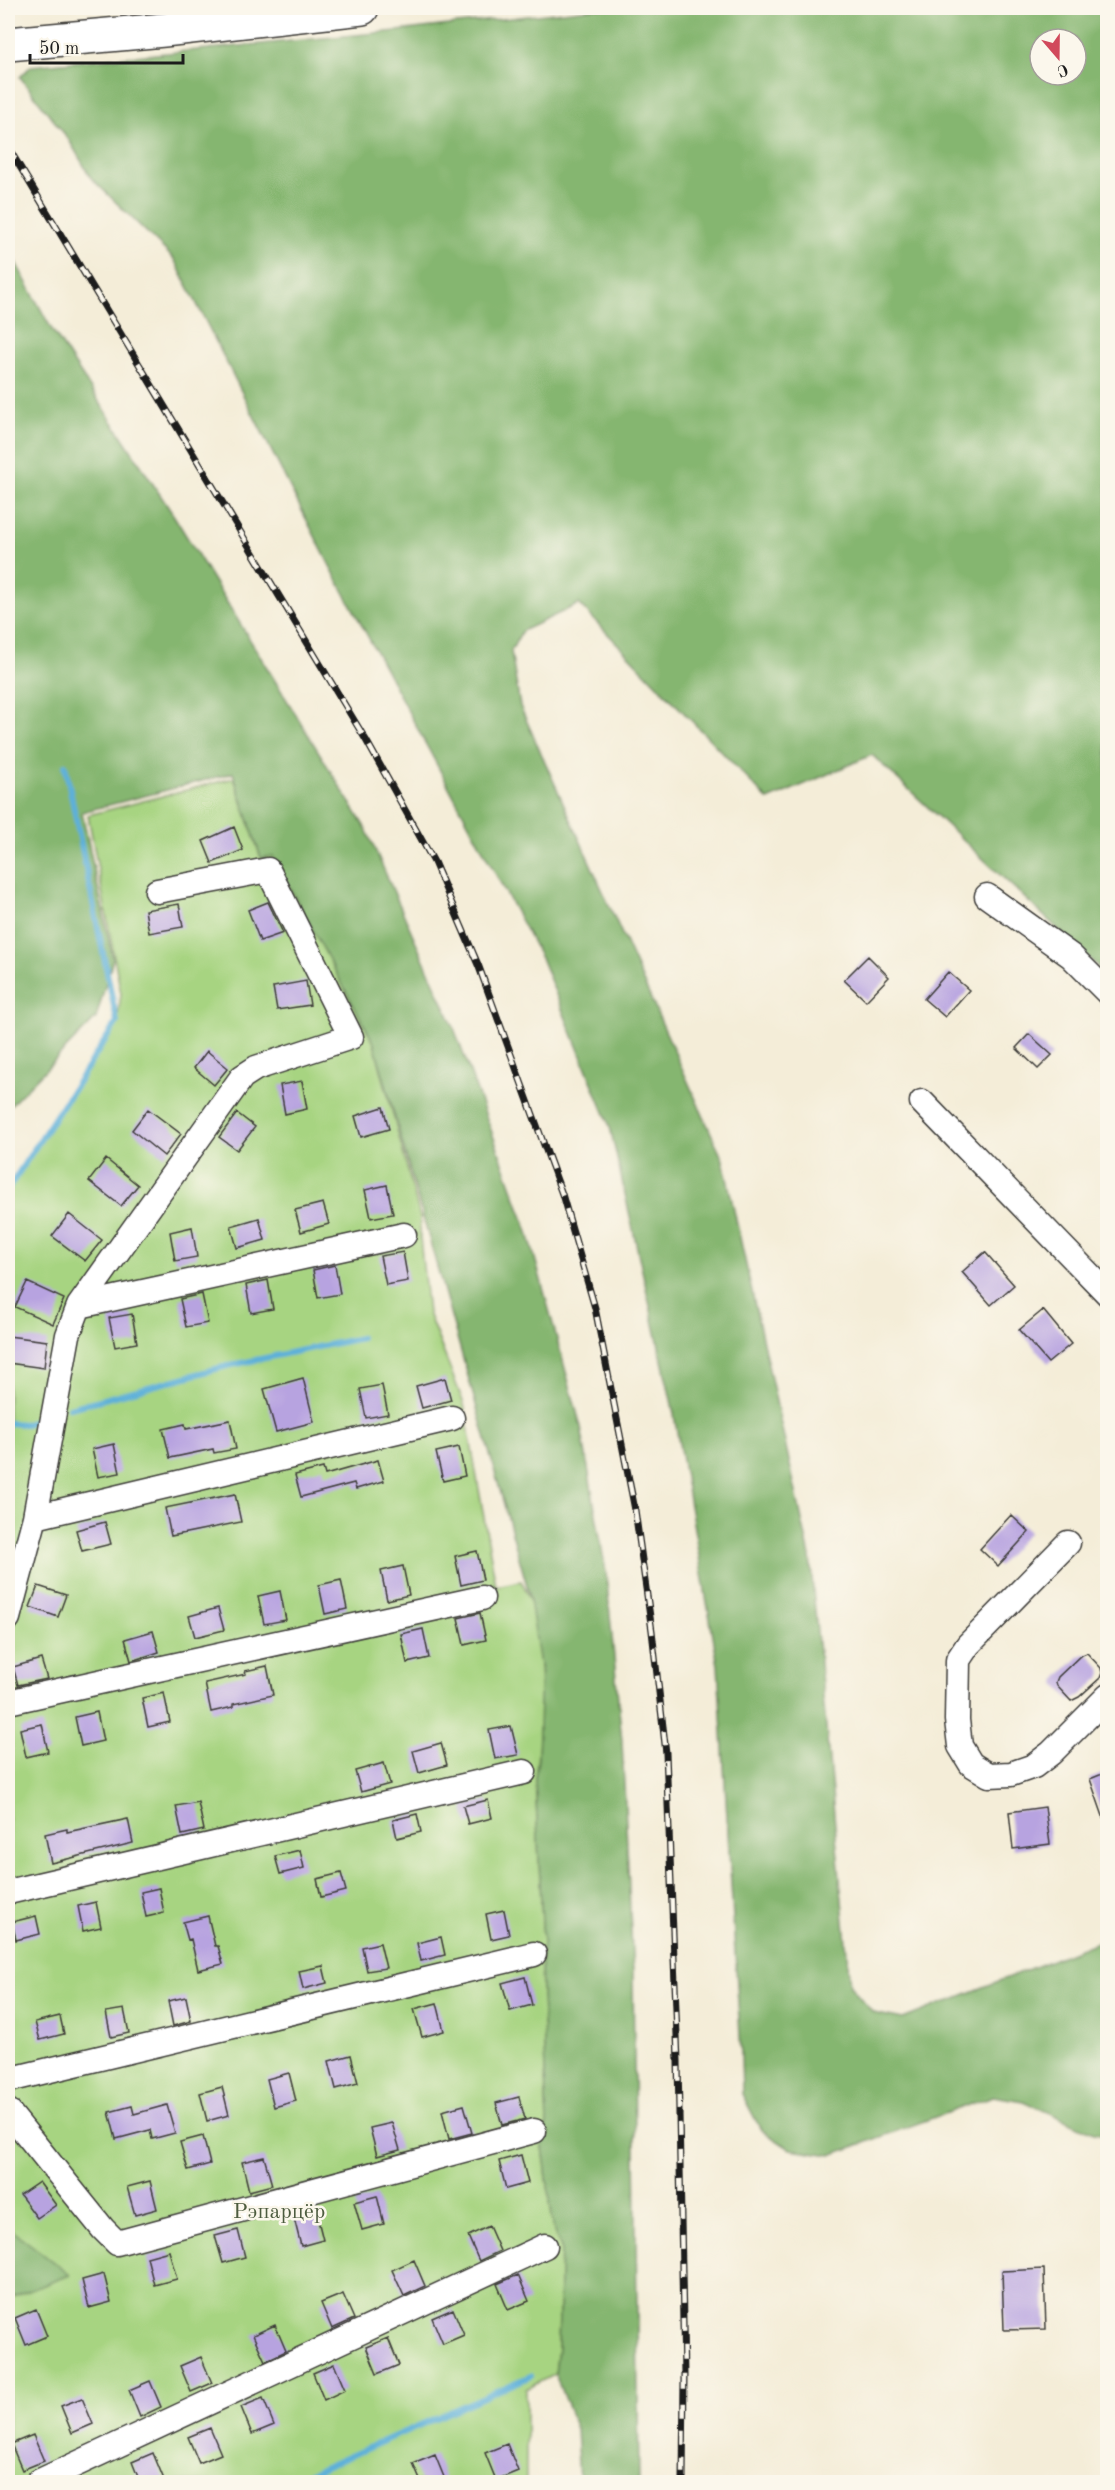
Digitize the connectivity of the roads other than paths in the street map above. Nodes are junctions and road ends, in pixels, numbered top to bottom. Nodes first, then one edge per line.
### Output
1 (362, 8) edge
2 (8, 44) edge
3 (157, 891) dead end
4 (987, 896) dead end
5 (1107, 993) edge
6 (922, 1102) dead end
7 (404, 1235) dead end
8 (1107, 1294) edge
9 (79, 1306) junction
10 (452, 1418) dead end
11 (35, 1517) junction
12 (1068, 1543) dead end
13 (483, 1598) dead end
14 (8, 1618) edge
15 (1107, 1696) edge
16 (8, 1702) edge
17 (524, 1772) dead end
18 (8, 1892) edge
19 (534, 1954) dead end
20 (8, 2080) edge
21 (8, 2111) edge
22 (534, 2131) dead end
23 (545, 2246) dead end
24 (38, 2482) edge

1 - 2 highway
3 - 9 street
4 - 5 street
6 - 8 street
7 - 9 street
9 - 11 street
10 - 11 street
11 - 14 street
12 - 15 street
13 - 16 street
17 - 18 street
19 - 20 street
21 - 22 street
23 - 24 street

